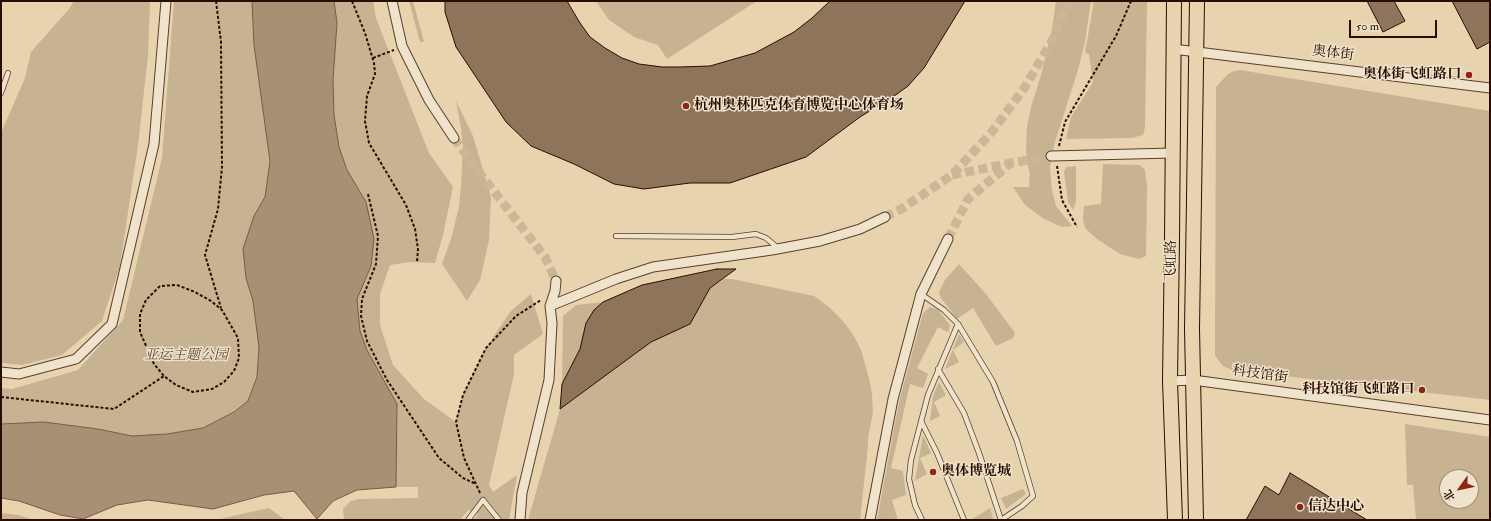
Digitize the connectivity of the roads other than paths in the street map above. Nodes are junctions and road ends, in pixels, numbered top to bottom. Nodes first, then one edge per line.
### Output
1 (166, 1) edge
2 (392, 1) edge
3 (1174, 1) edge
4 (1197, 1) edge
5 (1173, 49) junction
6 (1196, 52) junction
7 (8, 72) dead end
8 (1490, 88) edge
9 (1, 94) edge
10 (454, 138) tunnel mouth
11 (1173, 154) junction
12 (1054, 156) tunnel mouth
13 (885, 217) tunnel mouth
14 (616, 236) dead end
15 (948, 239) tunnel mouth
16 (780, 249) junction
17 (556, 286) tunnel mouth
18 (921, 294) junction
19 (550, 306) junction
20 (958, 324) junction
21 (938, 369) junction
22 (1, 372) edge
23 (1193, 380) junction
24 (1170, 381) junction
25 (921, 420) junction
26 (1490, 420) edge
27 (468, 520) edge
28 (499, 520) edge
29 (520, 520) edge
30 (870, 520) edge
31 (922, 520) edge
32 (964, 520) edge
33 (1001, 520) edge
34 (1175, 520) edge
35 (1196, 520) edge

1 - 22 street
2 - 10 street
3 - 5 main road, 飞虹路
4 - 6 main road, 飞虹路
5 - 6 street, 奥体街
5 - 11 main road, 飞虹路
6 - 8 street, 奥体街
6 - 23 main road, 飞虹路
7 - 9 lane
11 - 12 street
11 - 24 main road, 飞虹路
13 - 16 street
14 - 16 lane
15 - 18 street
16 - 19 street
17 - 19 street
18 - 20 lane
18 - 30 street
19 - 29 street
20 - 21 lane
20 - 33 lane
21 - 25 lane
21 - 33 lane
23 - 24 street, 科技馆街
23 - 26 street, 科技馆街
23 - 35 main road, 飞虹路
24 - 34 main road, 飞虹路
25 - 31 lane
25 - 32 lane
27 - 28 lane

